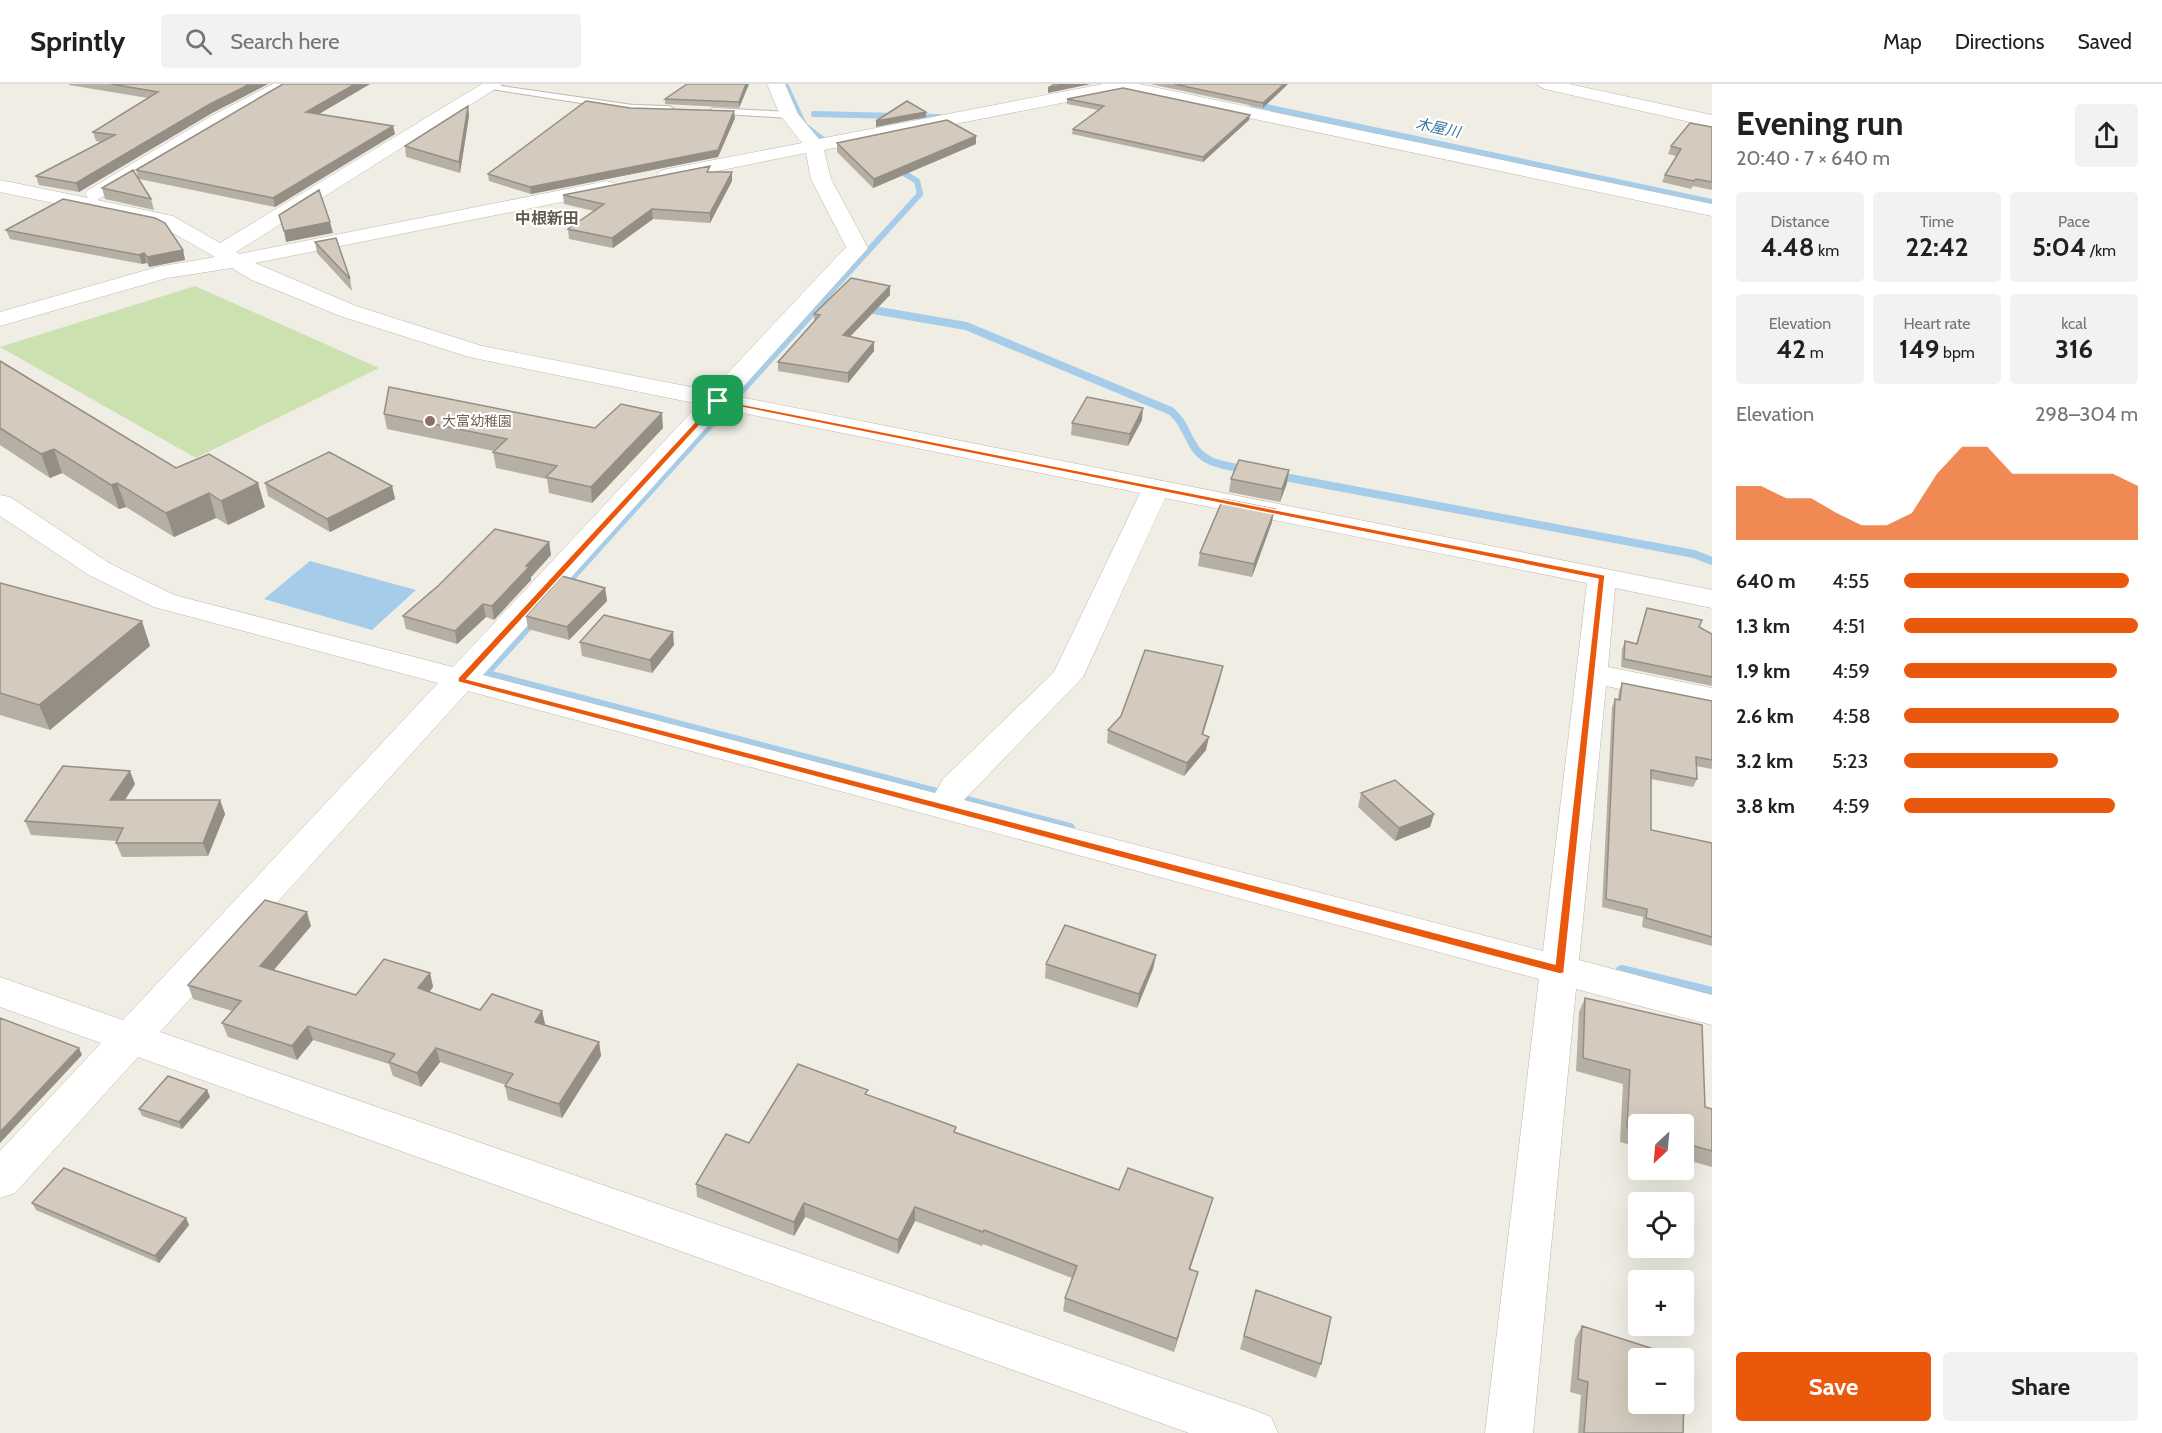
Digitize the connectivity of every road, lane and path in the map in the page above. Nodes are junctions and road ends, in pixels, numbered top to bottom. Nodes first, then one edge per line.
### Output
1 (286, 84) edge
2 (489, 84) edge
3 (776, 84) edge
4 (1122, 84) edge
5 (1557, 85) edge
6 (678, 110) edge
7 (700, 111) edge
8 (789, 115) junction
9 (1712, 121) edge
10 (814, 146) junction
11 (653, 178) edge
12 (630, 183) edge
13 (0, 186) edge
14 (83, 201) junction
15 (1712, 210) edge
16 (230, 256) junction
17 (0, 319) edge
18 (718, 401) junction
19 (1156, 488) junction
20 (0, 503) edge
21 (1602, 577) junction
22 (1712, 599) edge
23 (1591, 673) junction
24 (461, 680) junction
25 (1712, 698) edge
26 (948, 799) junction
27 (1560, 959) junction
28 (0, 992) edge
29 (1712, 1010) edge
30 (130, 1038) junction
31 (0, 1180) edge
32 (1254, 1433) edge
33 (1509, 1433) edge

1 - 14 street
2 - 6 lane
2 - 16 street
3 - 8 street
4 - 10 street
4 - 15 street
5 - 9 street
7 - 8 lane
8 - 10 street
10 - 11 street
10 - 18 street
12 - 16 street
13 - 14 street
14 - 16 street
16 - 17 street
16 - 18 street
18 - 19 street
18 - 24 street
19 - 21 street
19 - 26 street
20 - 24 street
21 - 22 street
21 - 23 street
23 - 25 street
23 - 27 street
24 - 26 street
24 - 30 street
26 - 27 street
27 - 29 street
27 - 33 street
28 - 30 street
30 - 31 street
30 - 32 street

